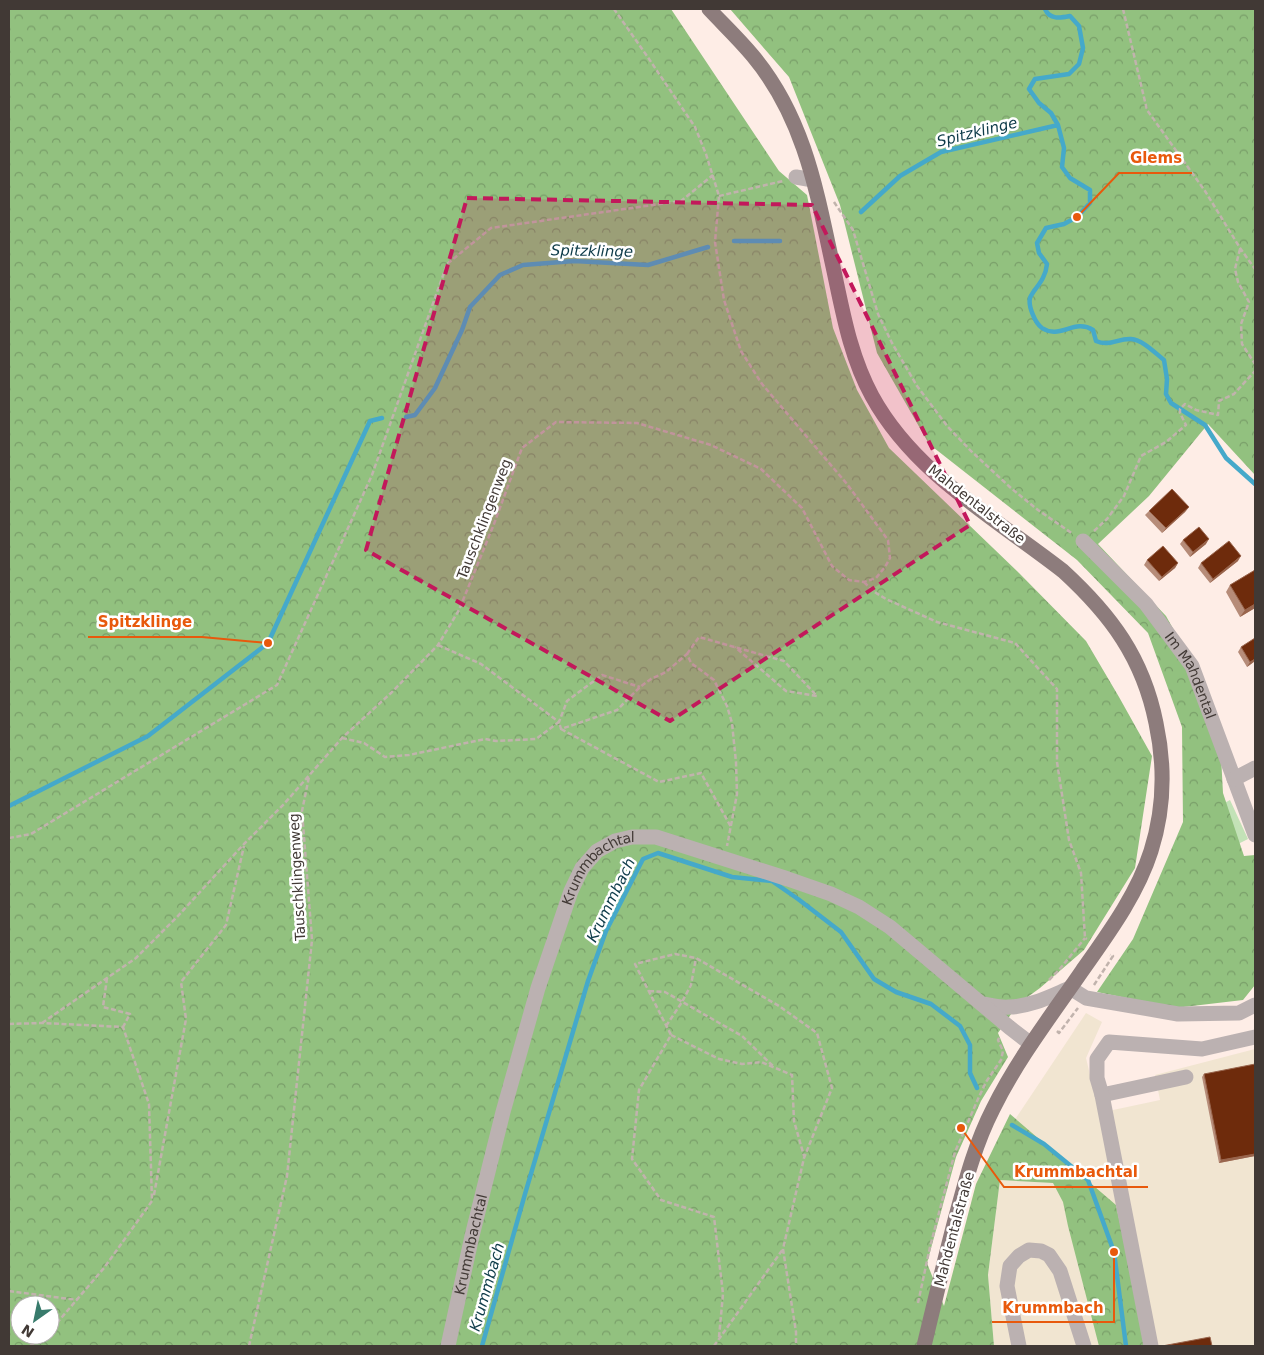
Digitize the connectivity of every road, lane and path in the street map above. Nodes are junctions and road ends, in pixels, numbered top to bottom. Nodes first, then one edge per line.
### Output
1 (614, 9) edge
2 (708, 9) edge
3 (1123, 9) edge
4 (713, 174) junction
5 (796, 178) joint
6 (814, 180) junction
7 (719, 196) junction
8 (833, 201) dead end
9 (1240, 248) junction
10 (1255, 269) edge
11 (1255, 364) edge
12 (1255, 371) edge
13 (1083, 542) junction
14 (864, 582) junction
15 (438, 645) junction
16 (735, 647) junction
17 (687, 654) junction
18 (640, 687) junction
19 (559, 722) junction
20 (561, 730) junction
21 (342, 738) junction
22 (1255, 768) edge
23 (309, 776) junction
24 (1234, 779) junction
25 (731, 827) junction
26 (1255, 835) edge
27 (9, 838) edge
28 (244, 844) junction
29 (723, 859) junction
30 (1085, 938) junction
31 (1099, 947) junction
32 (696, 958) junction
33 (107, 978) junction
34 (1047, 982) dead end
35 (1070, 988) junction
36 (649, 990) junction
37 (682, 1002) junction
38 (982, 1004) junction
39 (1255, 1005) edge
40 (42, 1023) junction
41 (9, 1024) edge
42 (666, 1026) junction
43 (123, 1027) junction
44 (670, 1035) junction
45 (1255, 1037) edge
46 (1031, 1044) junction
47 (774, 1067) junction
48 (1186, 1078) dead end
49 (1102, 1095) junction
50 (966, 1125) dead end
51 (804, 1158) junction
52 (152, 1201) junction
53 (784, 1249) junction
54 (9, 1291) edge
55 (77, 1300) junction
56 (916, 1311) dead end
57 (60, 1320) edge
58 (719, 1337) junction
59 (250, 1346) edge
60 (448, 1346) edge
61 (714, 1346) edge
62 (796, 1346) edge
63 (924, 1346) edge
64 (1019, 1346) edge
65 (1084, 1346) edge
66 (1151, 1346) edge

1 - 4 path
2 - 6 main road, Mahdentalstraße
3 - 9 path
4 - 7 path
4 - 27 path
5 - 6 street
5 - 7 path
6 - 31 main road, Mahdentalstraße
7 - 14 path
8 - 13 path
9 - 10 path
9 - 11 path
12 - 13 path
13 - 24 street, Im Mahdental
14 - 15 path, Tauschklingenweg
14 - 30 path, Tauschklingenweg
15 - 19 path
15 - 21 path, Tauschklingenweg
16 - 16 path
16 - 17 path
17 - 18 path
17 - 25 path
18 - 19 path
18 - 20 path
19 - 20 path
19 - 21 path
20 - 25 path
21 - 23 path, Tauschklingenweg
22 - 24 street
23 - 28 path
23 - 59 path, Tauschklingenweg
24 - 26 street, Im Mahdental
25 - 29 path
28 - 33 path
28 - 52 path
29 - 38 street, Krummbachtal
29 - 60 street, Krummbachtal
30 - 31 path
30 - 34 path
31 - 35 main road, Mahdentalstraße
32 - 36 path
32 - 37 path
32 - 51 path
33 - 40 path
33 - 43 path
35 - 38 street
35 - 39 street
35 - 46 main road, Mahdentalstraße
36 - 37 path
36 - 42 path
37 - 42 path
37 - 47 path
38 - 46 street, Krummbachtal
40 - 41 path
40 - 43 path
42 - 44 path
43 - 52 path
44 - 47 path
44 - 58 path
45 - 49 street
46 - 63 main road, Mahdentalstraße
47 - 51 path
48 - 49 street
49 - 66 street
50 - 56 path
51 - 53 path
52 - 55 path
53 - 58 path
53 - 62 path
54 - 55 path
55 - 57 path
58 - 61 path
64 - 65 street

